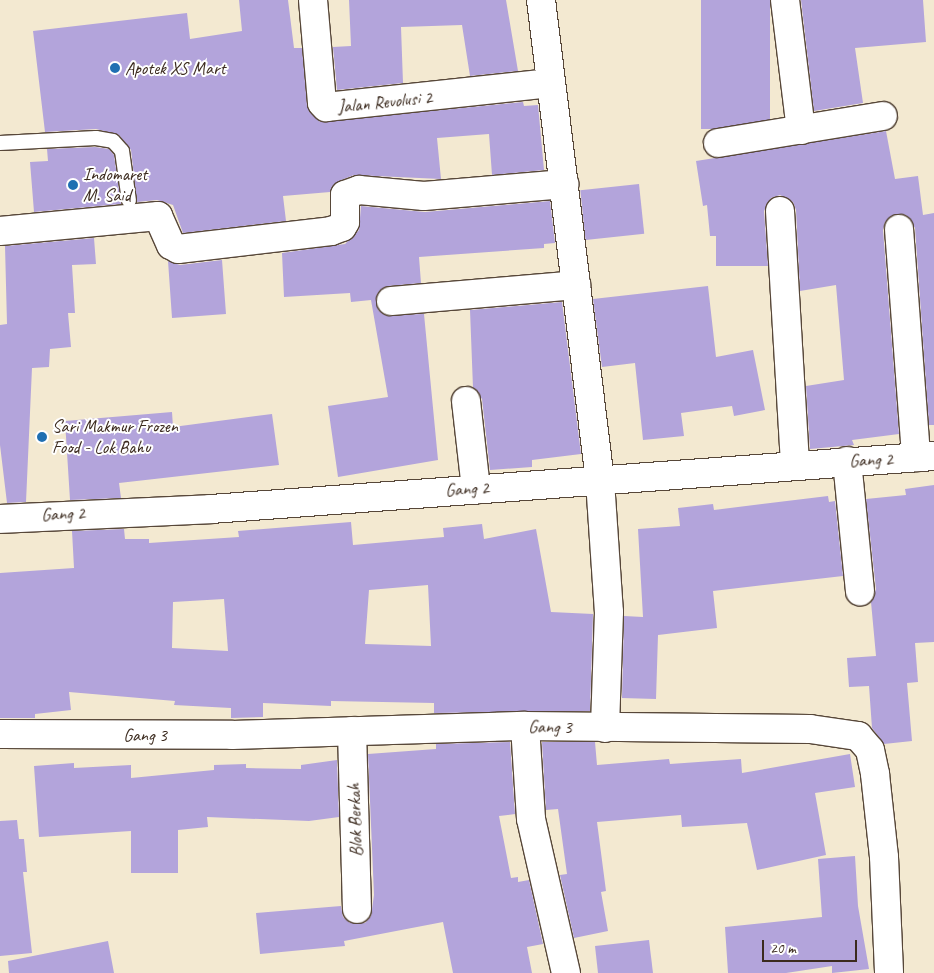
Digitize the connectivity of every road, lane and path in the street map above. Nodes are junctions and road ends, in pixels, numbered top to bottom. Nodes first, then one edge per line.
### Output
1 (313, 0) edge
2 (541, 0) edge
3 (785, 0) edge
4 (551, 83) junction
5 (883, 116) dead end
6 (801, 130) junction
7 (0, 143) edge
8 (718, 143) dead end
9 (564, 184) junction
10 (129, 201) dead end
11 (780, 211) dead end
12 (899, 229) dead end
13 (0, 231) edge
14 (576, 285) junction
15 (391, 301) dead end
16 (466, 401) dead end
17 (925, 457) edge
18 (847, 461) junction
19 (795, 464) junction
20 (600, 481) junction
21 (476, 488) junction
22 (0, 519) edge
23 (860, 591) dead end
24 (525, 726) junction
25 (605, 728) junction
26 (352, 731) junction
27 (0, 734) edge
28 (358, 909) dead end
29 (566, 973) edge
30 (889, 973) edge

1 - 4 street, Jalan Revolusi 2
2 - 4 street
3 - 6 street
4 - 9 street
5 - 6 street
6 - 8 street
7 - 10 lane
9 - 13 street
9 - 14 street
11 - 19 street
12 - 17 street
14 - 15 street
14 - 20 street
16 - 21 street
17 - 18 street, Gang 2
18 - 19 street, Gang 2
18 - 23 street
19 - 20 street, Gang 2
20 - 21 street, Gang 2
20 - 25 street
21 - 22 street, Gang 2
24 - 25 street, Gang 3
24 - 26 street, Gang 3
24 - 29 street
25 - 30 street, Gang 3
26 - 27 street, Gang 3
26 - 28 street, Blok Berkah

